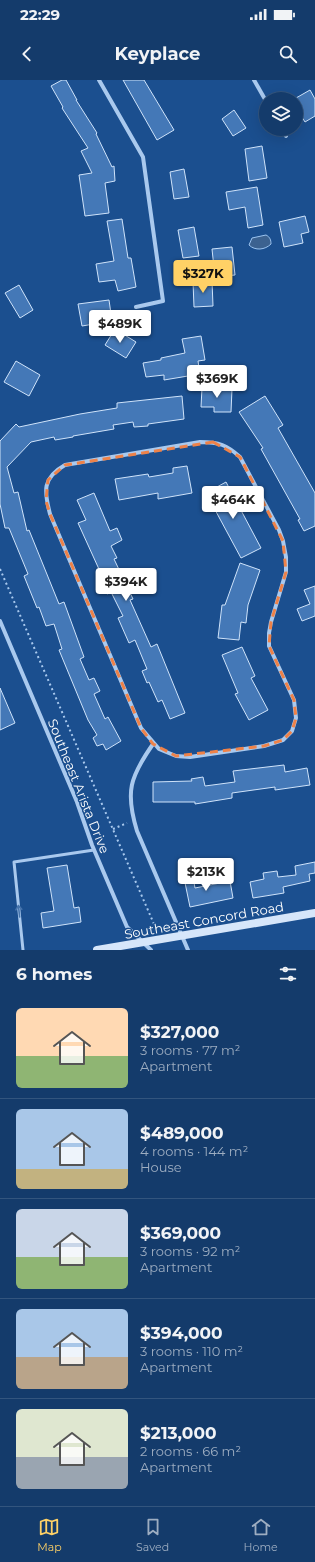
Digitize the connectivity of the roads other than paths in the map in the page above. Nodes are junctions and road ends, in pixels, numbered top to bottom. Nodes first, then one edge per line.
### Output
1 (99, 80) edge
2 (254, 80) edge
3 (261, 92) edge
4 (136, 307) dead end
5 (0, 621) edge
6 (153, 744) junction
7 (94, 850) junction
8 (315, 913) edge
9 (182, 935) junction
10 (143, 942) junction
11 (23, 950) edge
12 (97, 950) edge
13 (151, 950) edge
14 (188, 950) edge

1 - 4 street
2 - 3 street
5 - 7 street, Southeast Arista Drive
6 - 6 street
6 - 9 street
7 - 10 street, Southeast Arista Drive
11 -> 7 lane
8 - 9 street, Southeast Concord Road
9 - 10 street, Southeast Concord Road
9 - 14 street
10 - 12 street, Southeast Concord Road
10 - 13 street, Southeast Arista Drive

